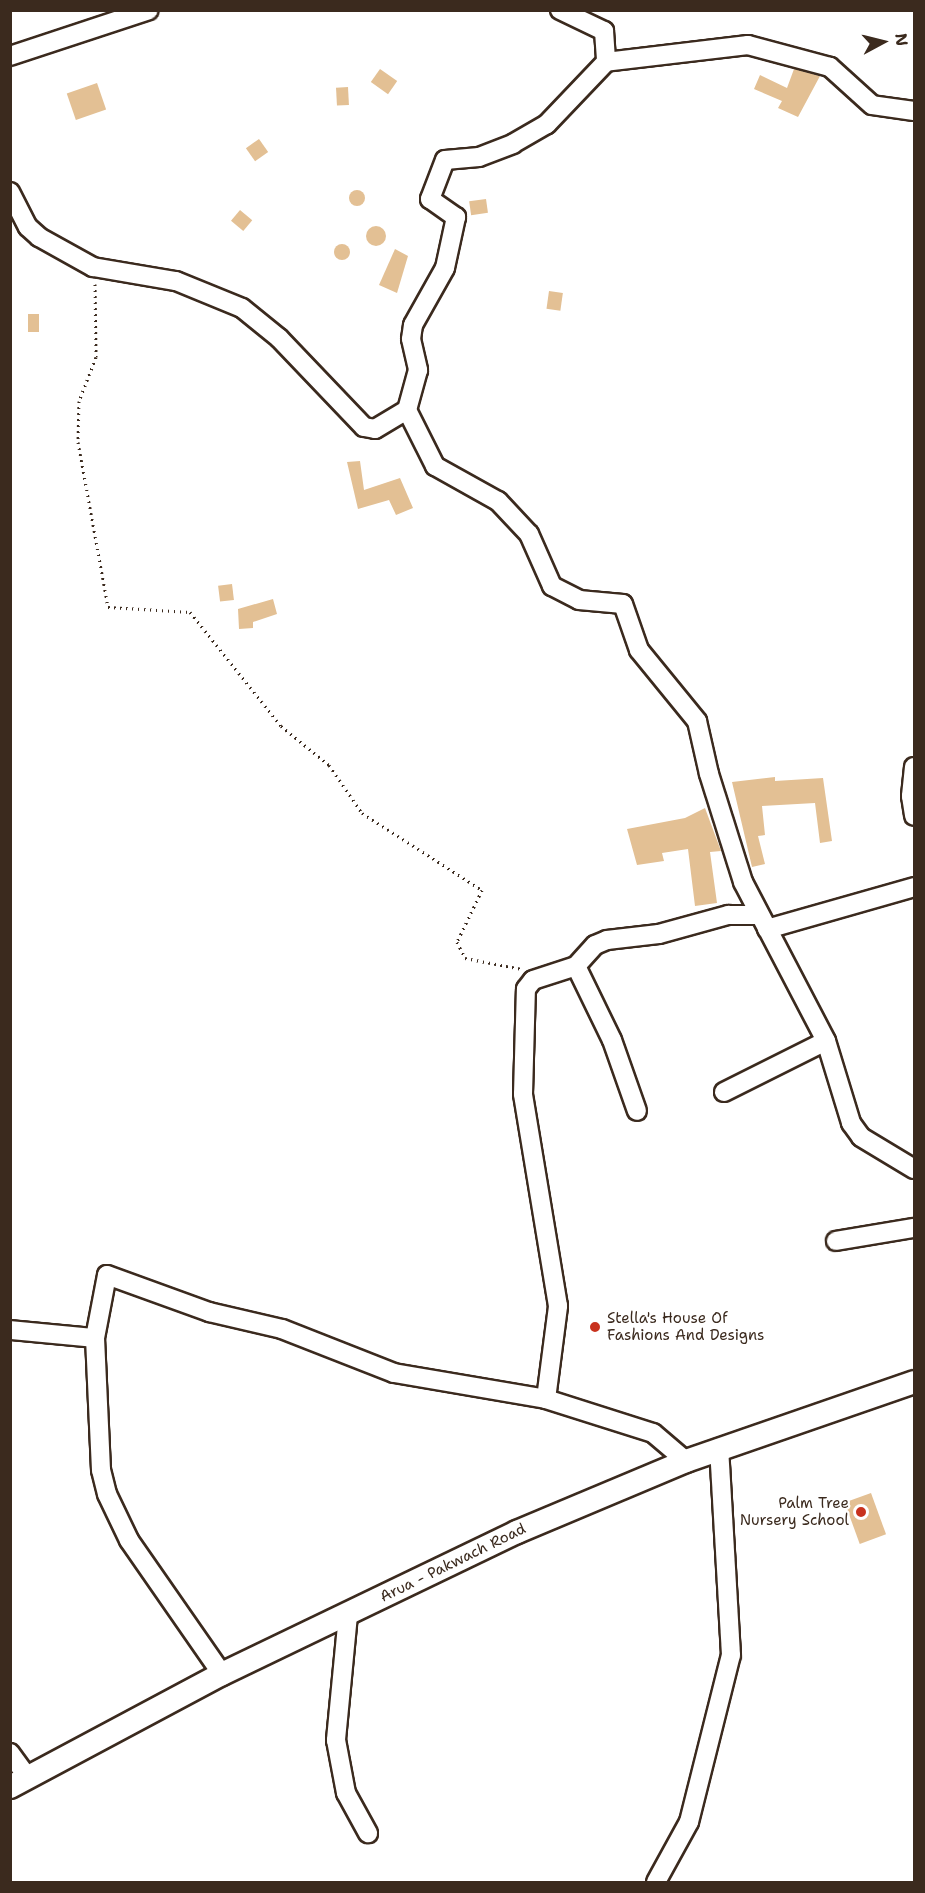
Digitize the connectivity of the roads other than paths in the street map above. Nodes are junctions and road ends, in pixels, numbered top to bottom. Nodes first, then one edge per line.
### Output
1 (149, 10) edge
2 (560, 10) edge
3 (10, 56) edge
4 (606, 62) junction
5 (915, 111) edge
6 (10, 192) edge
7 (406, 410) junction
8 (915, 767) edge
9 (915, 816) edge
10 (915, 887) edge
11 (762, 922) junction
12 (576, 966) junction
13 (826, 1041) junction
14 (724, 1092) dead end
15 (637, 1111) dead end
16 (915, 1169) edge
17 (915, 1228) edge
18 (836, 1241) dead end
19 (10, 1330) edge
20 (95, 1338) junction
21 (915, 1382) edge
22 (546, 1399) junction
23 (719, 1449) junction
24 (686, 1461) junction
25 (348, 1615) junction
26 (222, 1674) junction
27 (10, 1753) edge
28 (19, 1783) edge
29 (368, 1833) dead end
30 (656, 1882) edge

1 - 3 street
2 - 4 street
4 - 5 street
4 - 7 street
6 - 7 street
7 - 11 street
8 - 9 street
10 - 11 street
11 - 12 street
11 - 13 street
12 - 15 street
12 - 22 street
13 - 14 street
13 - 16 street
17 - 18 street
19 - 20 street
20 - 22 street
20 - 26 street
21 - 23 main road, Arua - Pakwach Road
22 - 24 street
23 - 24 main road, Arua - Pakwach Road
23 - 30 street
24 - 25 main road, Arua - Pakwach Road
25 - 26 main road, Arua - Pakwach Road
25 - 29 street
26 - 28 main road, Arua - Pakwach Road
27 - 28 street

